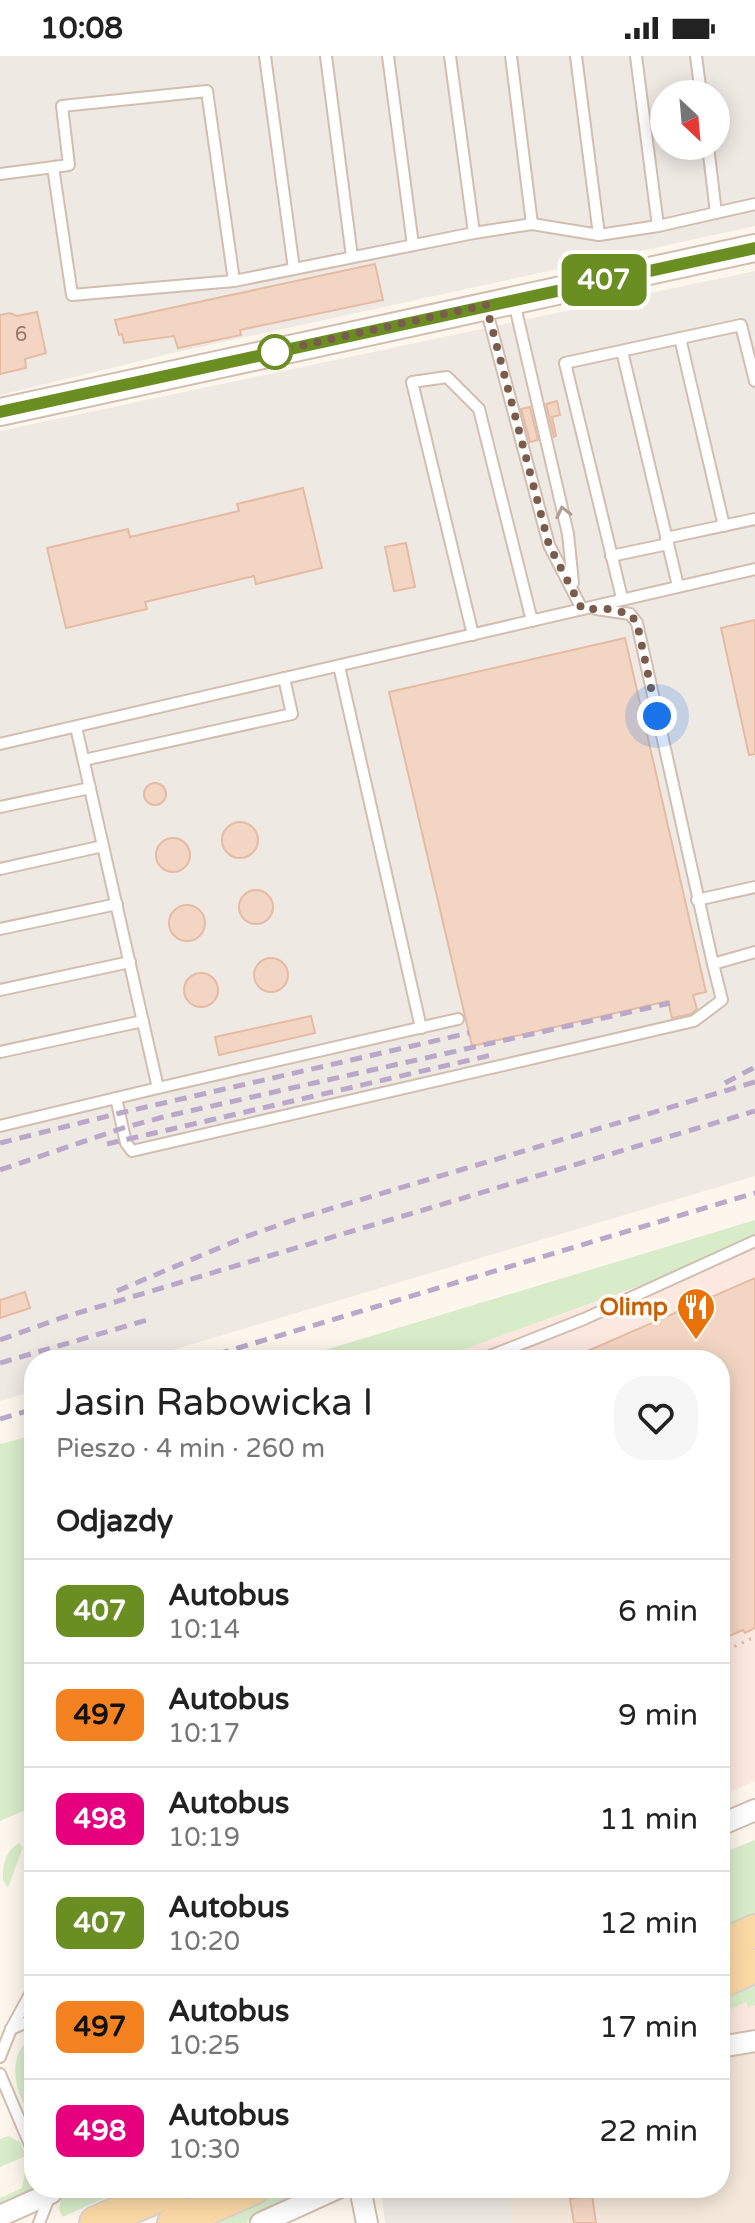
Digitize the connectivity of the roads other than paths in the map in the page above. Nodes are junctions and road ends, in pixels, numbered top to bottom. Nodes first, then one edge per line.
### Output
1 (265, 56) edge
2 (326, 56) edge
3 (388, 56) edge
4 (450, 56) edge
5 (511, 56) edge
6 (576, 56) edge
7 (636, 56) edge
8 (696, 56) edge
9 (699, 80) edge
10 (710, 160) edge
11 (53, 167) junction
12 (0, 174) edge
13 (755, 204) edge
14 (716, 213) junction
15 (532, 224) junction
16 (658, 226) junction
17 (474, 233) junction
18 (599, 235) junction
19 (413, 245) junction
20 (755, 248) edge
21 (352, 257) junction
22 (294, 269) junction
23 (234, 281) junction
24 (513, 300) junction
25 (486, 305) junction
26 (755, 322) edge
27 (741, 325) junction
28 (680, 338) junction
29 (622, 351) junction
30 (755, 381) edge
31 (0, 412) edge
32 (755, 519) edge
33 (724, 526) junction
34 (667, 541) junction
35 (611, 556) junction
36 (755, 569) edge
37 (678, 586) junction
38 (573, 589) junction
39 (622, 598) junction
40 (582, 609) junction
41 (532, 621) junction
42 (473, 635) junction
43 (339, 666) junction
44 (284, 678) junction
45 (76, 727) junction
46 (0, 744) edge
47 (84, 760) junction
48 (90, 788) junction
49 (0, 807) edge
50 (103, 846) junction
51 (0, 869) edge
52 (755, 887) edge
53 (697, 900) junction
54 (117, 904) junction
55 (0, 929) edge
56 (755, 952) edge
57 (130, 962) junction
58 (713, 964) junction
59 (0, 990) edge
60 (458, 1019) dead end
61 (143, 1021) junction
62 (421, 1028) junction
63 (0, 1052) edge
64 (158, 1088) junction
65 (116, 1098) junction
66 (0, 1126) edge
67 (755, 1241) edge
68 (505, 1350) edge
69 (755, 1810) edge
70 (730, 1821) edge
71 (755, 1931) edge
72 (730, 1942) edge
73 (755, 1966) edge
74 (730, 1977) edge
75 (24, 2005) edge
76 (24, 2023) edge
77 (11, 2029) junction
78 (755, 2041) edge
79 (730, 2045) edge
80 (0, 2057) edge
81 (0, 2074) edge
82 (24, 2129) edge
83 (37, 2198) edge
84 (50, 2198) edge
85 (152, 2198) edge
86 (230, 2198) edge
87 (316, 2198) edge
88 (362, 2198) edge
89 (0, 2216) edge
90 (39, 2223) edge
91 (96, 2223) edge
92 (174, 2223) edge
93 (261, 2223) edge
94 (367, 2223) edge

1 - 22 lane
2 - 21 lane
3 - 19 lane
4 - 17 lane
5 - 15 lane
6 - 18 lane
7 - 16 lane
8 - 9 lane
10 - 14 lane
11 - 12 lane
11 - 23 lane
11 - 23 lane
13 - 14 lane
14 - 16 lane
15 - 17 lane
15 - 18 lane
16 - 18 lane
17 - 19 lane
19 - 21 lane
20 - 24 street
21 - 22 lane
22 - 23 lane
24 - 25 street
38 -> 24 lane
25 - 31 street
25 - 38 lane
26 - 27 lane
27 - 28 lane
27 - 30 lane
28 - 29 lane
28 - 33 lane
29 - 34 lane
29 - 35 lane
32 - 33 lane
33 - 34 lane
34 - 35 lane
34 - 37 lane
35 - 39 lane
36 - 37 lane
37 - 39 lane
38 - 40 lane
39 - 40 lane
40 - 41 lane
40 - 53 lane
41 - 42 lane
41 - 42 lane
42 - 43 lane
43 - 44 lane
43 - 62 lane
44 - 45 lane
44 - 47 lane
45 - 46 lane
45 - 47 lane
47 - 48 lane
48 - 49 lane
48 - 50 lane
50 - 51 lane
50 - 54 lane
52 - 53 lane
53 - 58 lane
54 - 55 lane
54 - 57 lane
56 - 58 lane
57 - 59 lane
57 - 61 lane
58 - 65 lane
60 - 62 lane
61 - 63 lane
61 - 64 lane
62 - 64 lane
64 - 65 lane
65 - 66 lane
67 - 68 lane
69 - 70 street
71 - 72 main road
73 - 74 main road
75 - 77 lane
76 - 77 lane
77 - 80 lane
78 - 79 street
81 - 82 lane
83 - 89 street
84 - 90 lane
85 - 91 main road
86 - 92 main road
87 - 93 street
88 - 94 street

